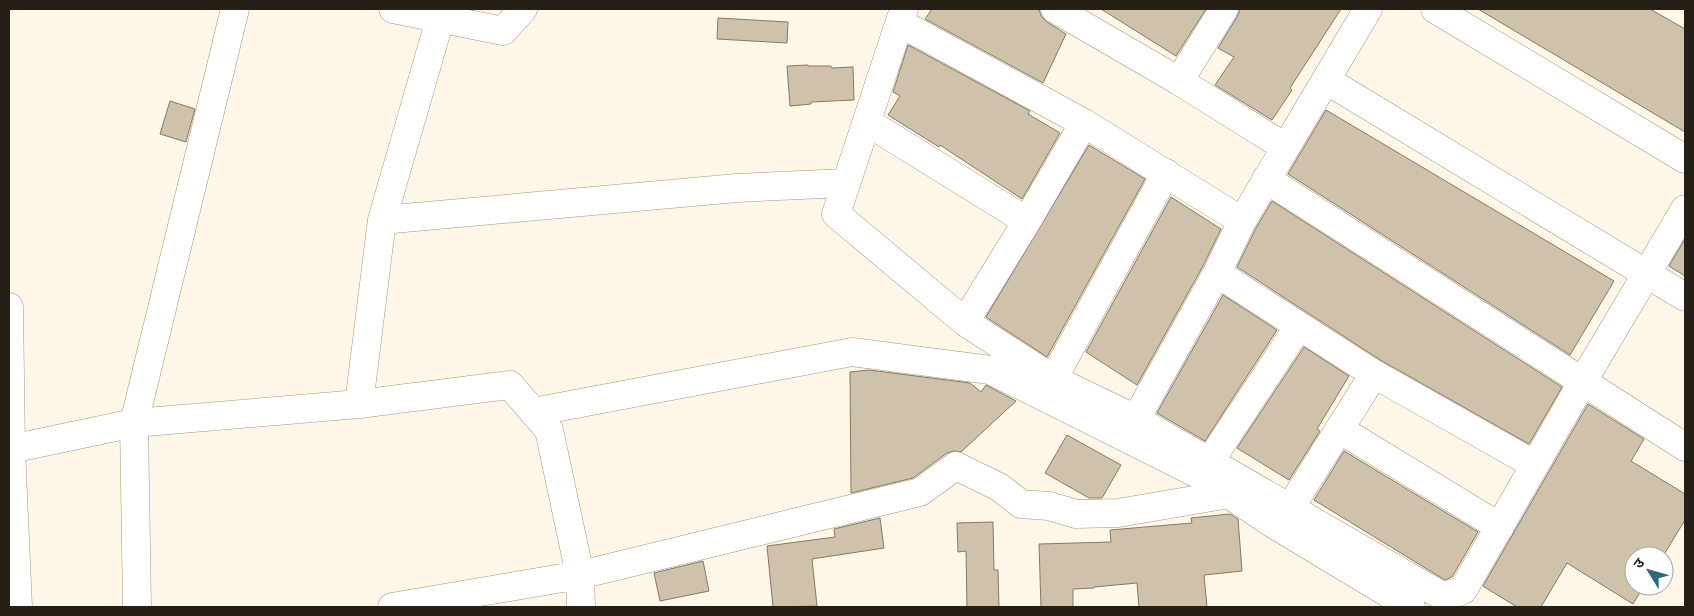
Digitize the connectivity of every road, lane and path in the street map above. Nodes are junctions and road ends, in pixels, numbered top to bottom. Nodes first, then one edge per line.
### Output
1 (235, 9) edge
2 (393, 9) edge
3 (523, 9) edge
4 (1055, 9) edge
5 (1224, 9) edge
6 (1368, 9) edge
7 (1435, 9) edge
8 (441, 14) edge
9 (902, 16) edge
10 (1326, 80) junction
11 (1179, 81) junction
12 (867, 122) junction
13 (1084, 123) junction
14 (1285, 147) junction
15 (1685, 159) edge
16 (1166, 173) junction
17 (1266, 179) junction
18 (846, 183) junction
19 (1685, 209) edge
20 (382, 220) junction
21 (1242, 221) junction
22 (1027, 222) junction
23 (1217, 273) junction
24 (1646, 275) junction
25 (1685, 297) edge
26 (9, 307) edge
27 (965, 322) junction
28 (1299, 326) junction
29 (1374, 374) junction
30 (10, 378) edge
31 (1053, 379) junction
32 (1583, 381) junction
33 (359, 404) junction
34 (533, 412) junction
35 (1136, 419) junction
36 (134, 424) junction
37 (1339, 429) junction
38 (1685, 447) edge
39 (11, 449) junction
40 (1210, 461) junction
41 (1536, 465) junction
42 (1229, 494) junction
43 (1290, 508) junction
44 (1500, 527) junction
45 (580, 575) junction
46 (15, 603) edge
47 (137, 607) edge
48 (392, 607) edge
49 (581, 607) edge
50 (1411, 607) edge

1 - 36 street
2 - 8 street
3 - 8 street
4 - 11 street
5 - 11 street
6 - 10 street
7 - 15 street
8 - 20 street
9 - 12 street
9 - 13 street
10 - 14 street
10 - 24 street
11 - 14 street
12 - 18 street
12 - 22 street
13 - 16 street
13 - 22 street
14 - 17 street
16 - 21 street
16 - 31 street
17 - 21 street
17 - 32 street
18 - 20 street
18 - 27 street
19 - 24 street
20 - 33 street
21 - 23 street
22 - 27 street
23 - 28 street
23 - 35 street
24 - 25 street
24 - 32 street
26 - 30 street
27 - 31 street
28 - 29 street
28 - 40 street
29 - 37 street
29 - 41 street
30 - 39 street
31 - 35 street
32 - 38 street
32 - 41 street
33 - 34 street
33 - 36 street
34 - 42 street
34 - 45 street
35 - 40 street
36 - 39 street
36 - 47 street
37 - 43 street
37 - 44 street
39 - 46 street
40 - 43 street
41 - 44 street
42 - 45 street
42 - 50 street
43 - 44 street
45 - 48 street
45 - 49 street

